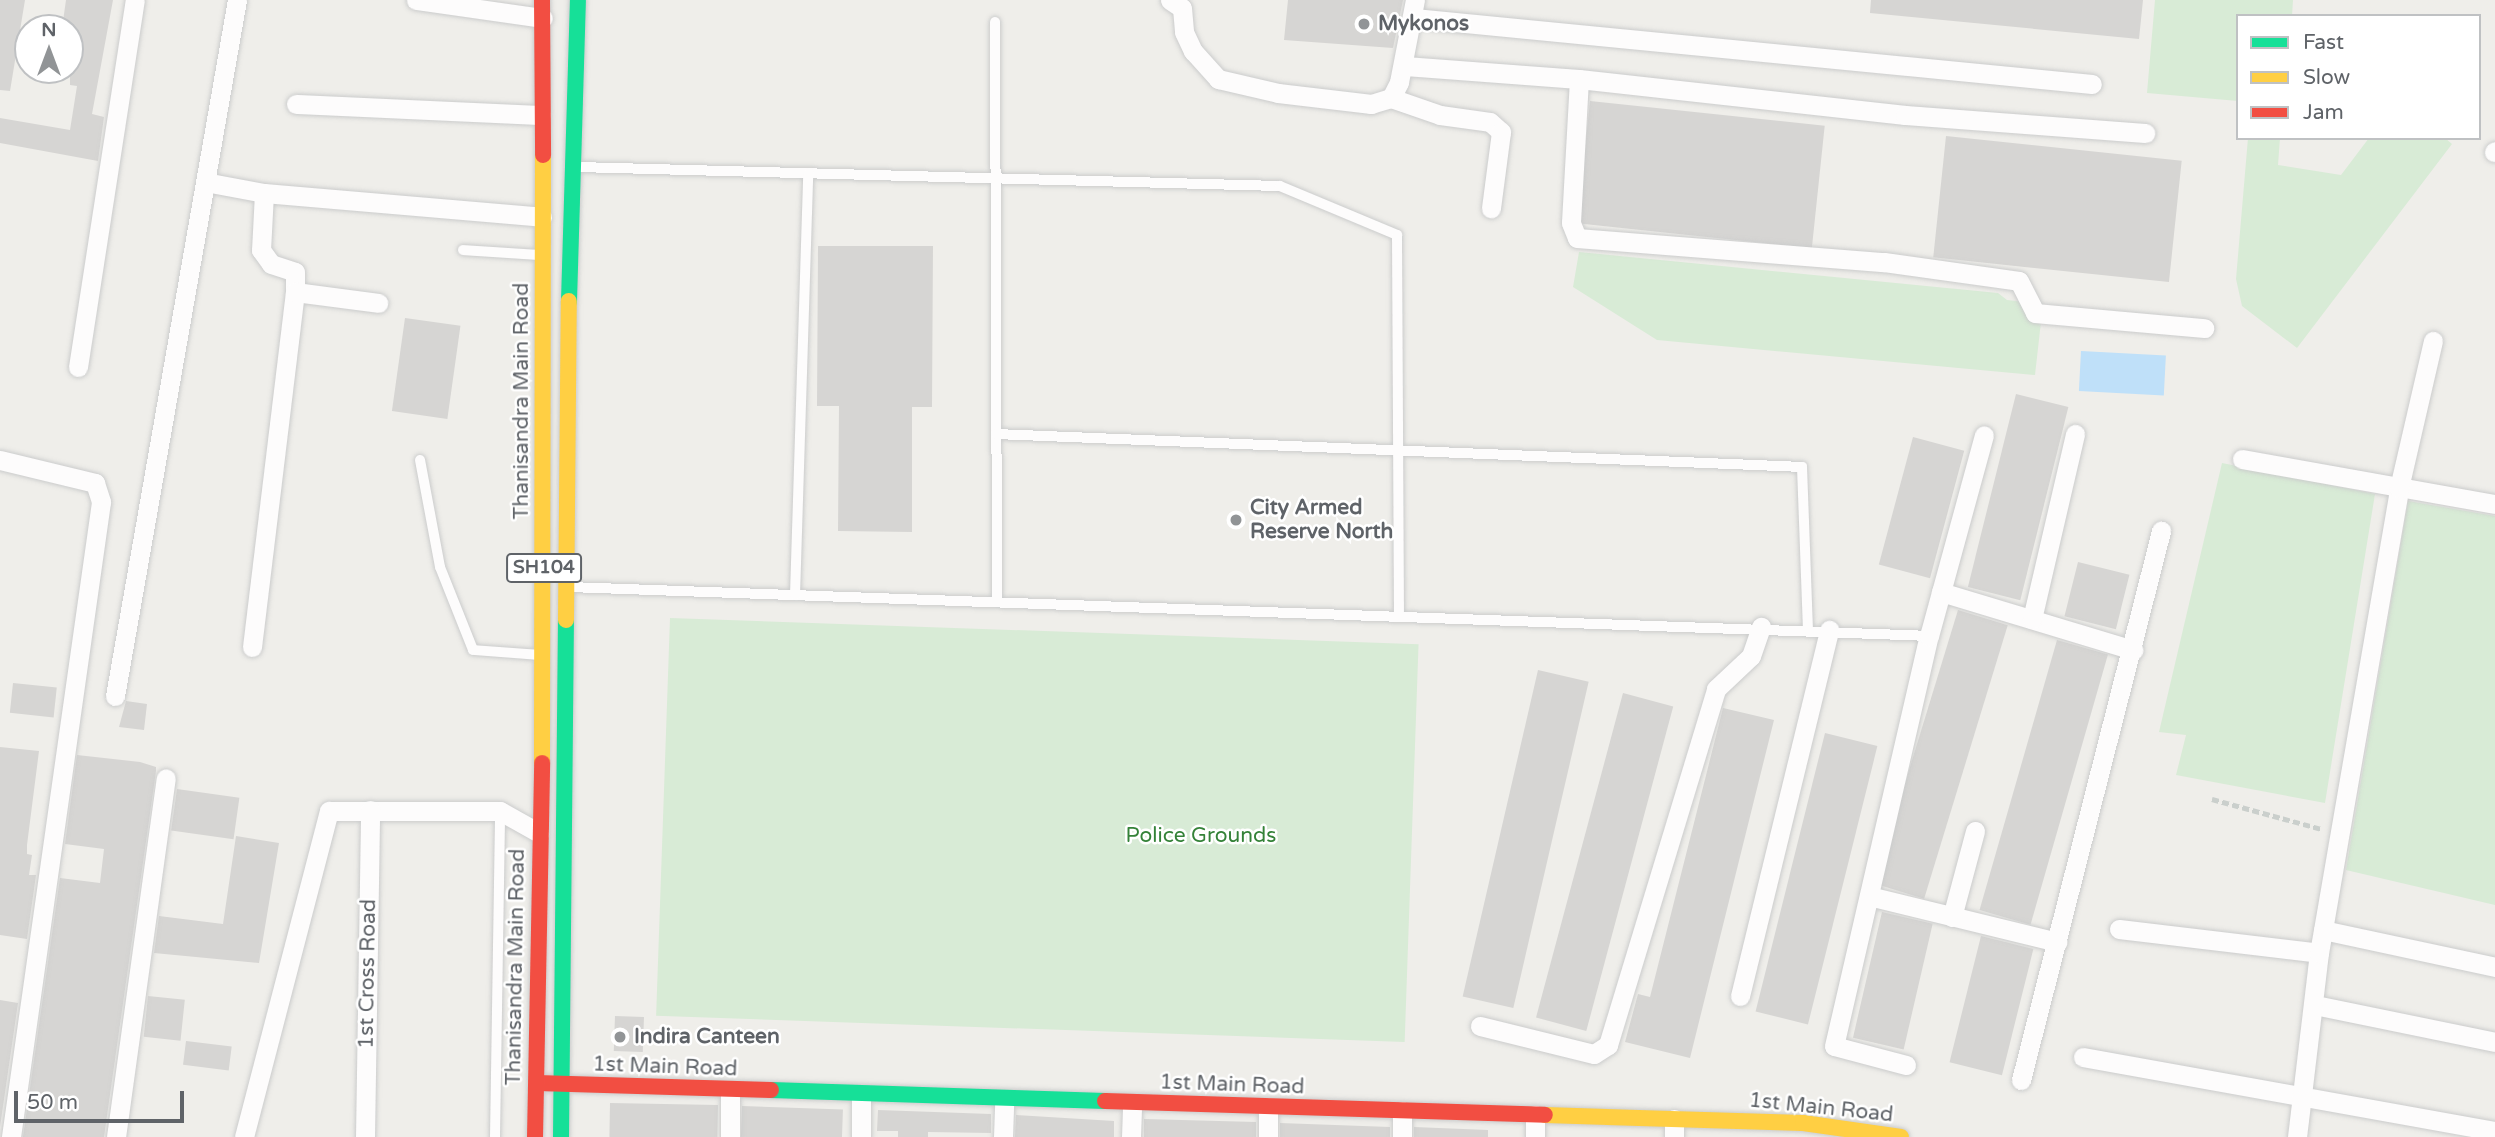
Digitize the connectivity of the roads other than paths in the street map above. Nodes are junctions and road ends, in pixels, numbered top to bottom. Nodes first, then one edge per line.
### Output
1 (135, 0) edge
2 (237, 0) edge
3 (416, 0) edge
4 (578, 0) edge
5 (1170, 0) edge
6 (543, 9) edge
7 (1415, 9) edge
8 (995, 22) dead end
9 (1405, 66) junction
10 (1578, 79) junction
11 (2092, 84) dead end
12 (1391, 97) junction
13 (296, 104) dead end
14 (541, 115) junction
15 (2145, 133) dead end
16 (573, 167) junction
17 (808, 173) junction
18 (995, 178) junction
19 (205, 182) junction
20 (264, 193) junction
21 (1491, 208) dead end
22 (542, 217) junction
23 (463, 250) dead end
24 (542, 256) junction
25 (295, 292) junction
26 (378, 303) dead end
27 (2204, 328) dead end
28 (2433, 341) dead end
29 (78, 367) dead end
30 (996, 434) junction
31 (1984, 435) dead end
32 (2075, 435) dead end
33 (1398, 451) junction
34 (2242, 459) dead end
35 (0, 460) edge
36 (421, 460) dead end
37 (2399, 488) junction
38 (2495, 504) edge
39 (2161, 531) dead end
40 (545, 587) junction
41 (569, 587) junction
42 (1941, 592) junction
43 (795, 595) junction
44 (997, 601) junction
45 (1399, 615) junction
46 (2032, 620) junction
47 (1761, 627) junction
48 (1808, 628) junction
49 (1829, 630) junction
50 (1929, 636) junction
51 (252, 647) dead end
52 (2133, 650) junction
53 (543, 656) junction
54 (115, 696) dead end
55 (166, 778) dead end
56 (370, 810) junction
57 (500, 811) junction
58 (1975, 831) dead end
59 (539, 833) junction
60 (1868, 896) junction
61 (1952, 917) junction
62 (2119, 929) dead end
63 (2323, 930) junction
64 (2057, 942) junction
65 (2319, 953) junction
66 (2495, 967) edge
67 (1740, 996) dead end
68 (2315, 1005) junction
69 (1480, 1026) dead end
70 (2495, 1042) edge
71 (2083, 1057) dead end
72 (1906, 1065) dead end
73 (2021, 1080) dead end
74 (536, 1083) junction
75 (561, 1085) junction
76 (730, 1090) junction
77 (861, 1094) junction
78 (2300, 1095) junction
79 (1004, 1099) junction
80 (1132, 1102) junction
81 (1268, 1107) junction
82 (1402, 1111) junction
83 (1535, 1115) junction
84 (1674, 1128) edge
85 (1803, 1130) edge
86 (2495, 1131) edge
87 (11, 1137) edge
88 (116, 1137) edge
89 (244, 1137) edge
90 (365, 1137) edge
91 (495, 1137) edge
92 (535, 1137) edge
93 (561, 1137) edge
94 (730, 1137) edge
95 (861, 1137) edge
96 (1003, 1137) edge
97 (1131, 1137) edge
98 (1268, 1137) edge
99 (1402, 1137) edge
100 (1535, 1137) edge
101 (1901, 1137) edge
102 (2297, 1137) edge

1 - 29 street
2 - 19 street
3 - 6 street
4 - 16 main road, SH104
5 - 12 street
6 - 14 main road, Thanisandra Main Road / SH104
7 - 9 street
7 - 11 street
8 - 18 lane
9 - 10 street
9 - 12 street
10 - 15 street
10 - 27 street
12 - 21 street
13 - 14 street
14 - 22 main road, Thanisandra Main Road / SH104
16 - 17 lane
16 - 41 main road, SH104
17 - 18 lane
17 - 43 lane
18 - 30 lane
18 - 33 lane
19 - 20 street
19 - 54 street
20 - 22 street
20 - 25 street
22 - 24 main road, Thanisandra Main Road / SH104
23 - 24 lane
24 - 40 main road, Thanisandra Main Road / SH104
25 - 26 street
25 - 51 street
28 - 37 street
30 - 33 lane
30 - 44 lane
31 - 42 street
32 - 46 street
33 - 45 lane
33 - 48 lane
34 - 37 street
35 - 87 street
36 - 53 lane
37 - 38 street
37 - 63 street
39 - 52 street
40 - 41 lane
40 - 53 main road, Thanisandra Main Road / SH104
41 - 43 lane
41 - 75 main road, SH104
42 - 46 street
42 - 50 street
43 - 44 lane
44 - 45 lane
45 - 47 lane
46 - 52 street
47 - 48 lane
47 - 69 street
48 - 49 lane
49 - 50 lane
49 - 67 street
50 - 60 street
52 - 64 street
53 - 59 main road, Thanisandra Main Road / SH104
55 - 88 street
56 - 57 street
56 - 89 street
56 - 90 street, 1st Cross Road
57 - 59 street
57 - 91 lane
58 - 61 street
59 - 74 main road, Thanisandra Main Road / SH104
60 - 61 street
60 - 72 street
61 - 64 street
62 - 65 street
63 - 65 street
63 - 66 street
64 - 73 street
65 - 68 street
68 - 70 street
68 - 78 street
71 - 78 street
74 - 75 main road, 1st Main Road
74 - 92 main road, Thanisandra Main Road / SH104
75 - 76 main road, 1st Main Road
75 - 93 main road, SH104
76 - 77 main road, 1st Main Road
76 - 94 street
77 - 79 main road, 1st Main Road
77 - 95 street
78 - 86 street
78 - 102 street
79 - 80 main road, 1st Main Road
79 - 96 street
80 - 81 main road, 1st Main Road
80 - 97 street
81 - 82 main road, 1st Main Road
81 - 98 street
82 - 83 main road, 1st Main Road
82 - 99 street
83 - 84 main road, 1st Main Road
83 - 100 street
84 - 85 main road, 1st Main Road
85 - 101 main road, 1st Main Road

